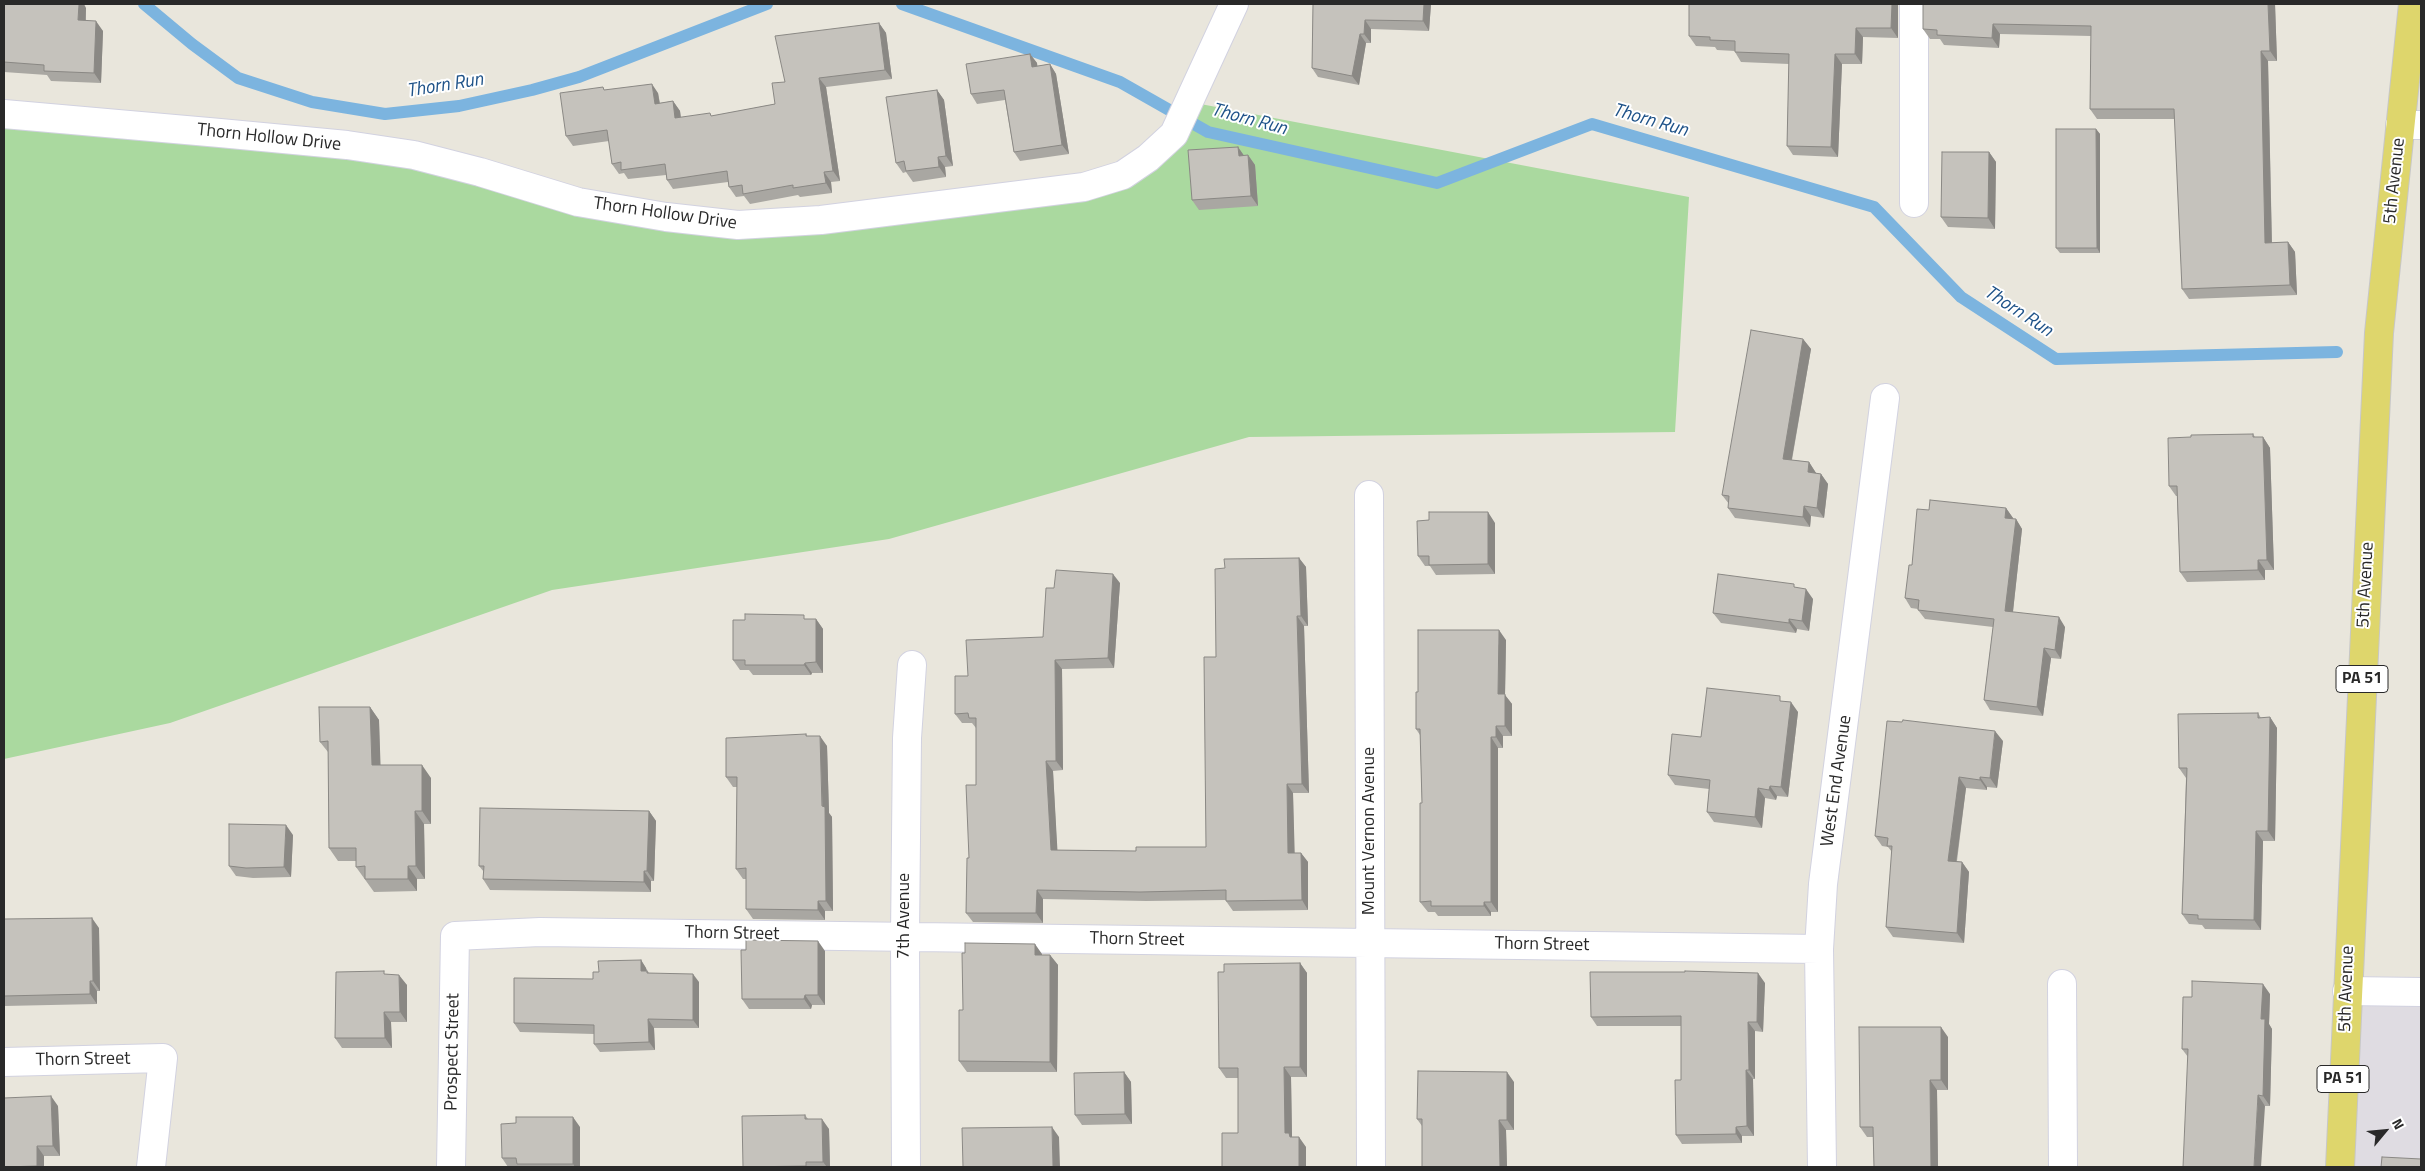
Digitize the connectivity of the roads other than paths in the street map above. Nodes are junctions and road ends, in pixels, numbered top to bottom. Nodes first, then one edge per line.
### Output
1 (1234, 4) edge
2 (1914, 4) edge
3 (2413, 4) edge
4 (4, 114) edge
5 (2411, 125) edge
6 (1914, 203) dead end
7 (1885, 398) dead end
8 (1368, 495) dead end
9 (912, 665) dead end
10 (455, 936) joint
11 (905, 936) junction
12 (1370, 943) junction
13 (1820, 949) junction
14 (2062, 984) dead end
15 (2347, 991) junction
16 (2421, 992) edge
17 (4, 1062) edge
18 (151, 1167) edge
19 (451, 1167) edge
20 (906, 1167) edge
21 (1371, 1167) edge
22 (1822, 1167) edge
23 (2063, 1167) edge
24 (2340, 1167) edge

1 - 4 street, Thorn Hollow Drive
2 - 6 street
3 - 5 main road, 5th Avenue / PA 51
5 - 15 main road, 5th Avenue / PA 51
7 - 13 street, West End Avenue
8 - 12 street, Mount Vernon Avenue
9 - 11 street, 7th Avenue
10 - 11 street, Thorn Street
10 - 19 street, Prospect Street
11 - 12 street, Thorn Street
11 - 20 street, 7th Avenue
12 - 13 street, Thorn Street
12 - 21 street, Mount Vernon Avenue
13 - 22 street, West End Avenue
14 - 23 street
15 - 16 street
15 - 24 main road, 5th Avenue / PA 51
17 - 18 street, Thorn Street

